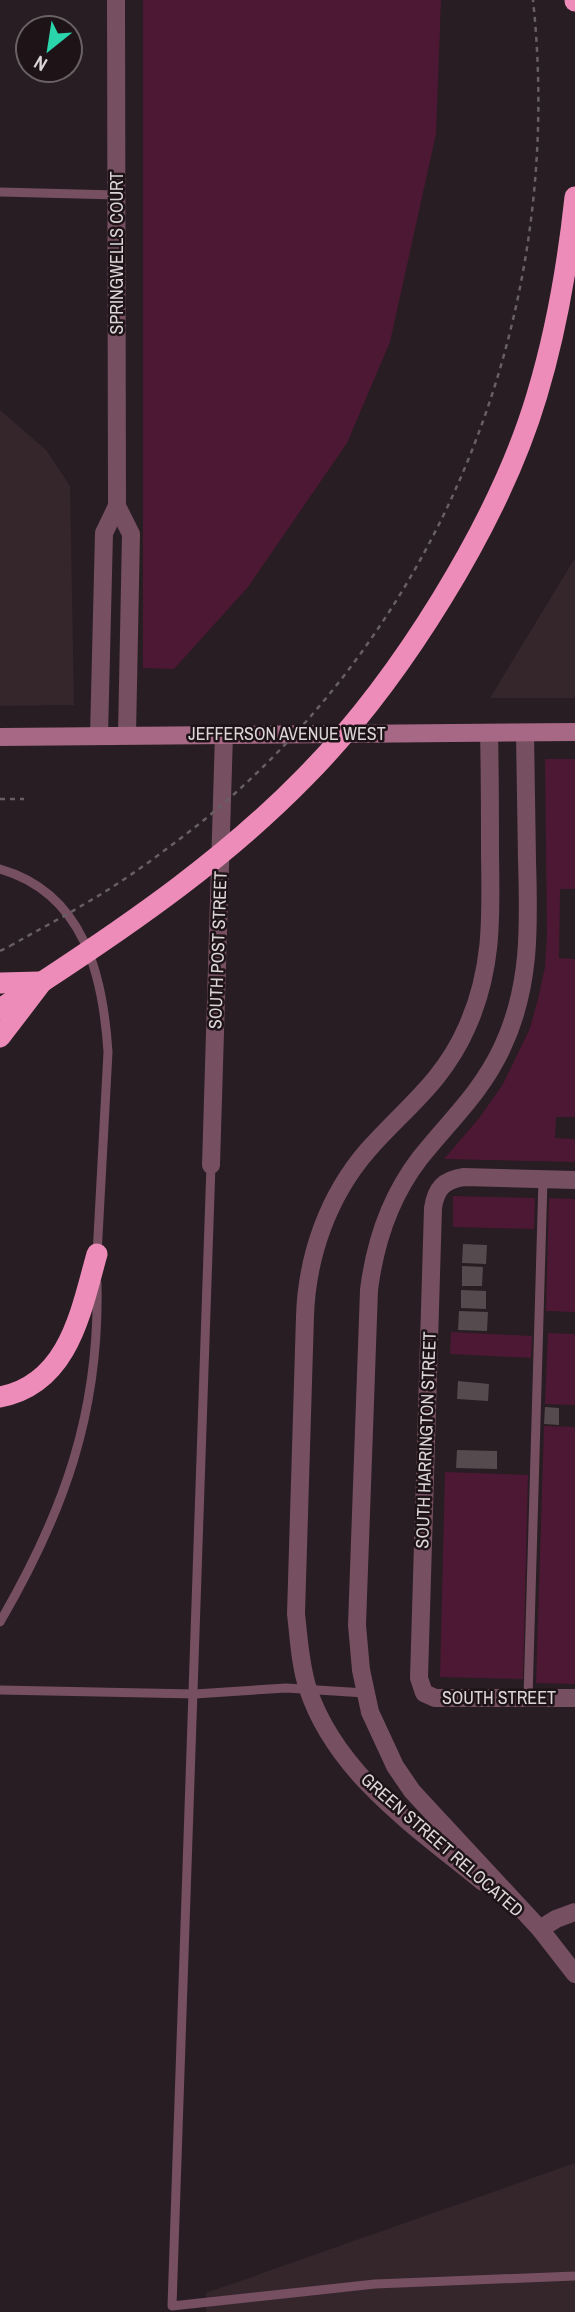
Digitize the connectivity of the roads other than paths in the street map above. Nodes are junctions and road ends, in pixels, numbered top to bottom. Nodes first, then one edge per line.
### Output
1 (116, 0) edge
2 (0, 192) edge
3 (117, 195) junction
4 (575, 197) edge
5 (117, 506) junction
6 (575, 732) edge
7 (489, 733) junction
8 (525, 733) junction
9 (225, 734) junction
10 (127, 735) junction
11 (99, 736) junction
12 (0, 737) edge
13 (0, 869) edge
14 (42, 982) junction
15 (0, 983) edge
16 (0, 1009) edge
17 (0, 1037) edge
18 (211, 1165) joint
19 (544, 1179) junction
20 (575, 1180) edge
21 (97, 1254) junction
22 (0, 1397) edge
23 (0, 1622) edge
24 (308, 1689) junction
25 (0, 1690) edge
26 (365, 1693) junction
27 (424, 1693) joint
28 (195, 1694) junction
29 (527, 1698) junction
30 (575, 1698) edge
31 (575, 1912) edge
32 (540, 1929) junction
33 (575, 1974) edge
34 (575, 2276) edge

1 - 3 street, SPRINGWELLS COURT
2 - 3 lane
3 - 5 street, SPRINGWELLS COURT
4 - 14 highway, bridge
5 - 10 street, SPRINGWELLS COURT
5 - 11 street, SPRINGWELLS COURT
6 - 8 main road, JEFFERSON AVENUE WEST
7 - 8 main road, JEFFERSON AVENUE WEST
7 - 9 main road, JEFFERSON AVENUE WEST
7 - 24 street, GREEN STREET RELOCATED
8 - 26 street, GREEN STREET RELOCATED
9 - 10 main road, JEFFERSON AVENUE WEST
9 - 18 street, SOUTH POST STREET
10 - 11 main road, JEFFERSON AVENUE WEST
11 - 12 main road, JEFFERSON AVENUE WEST
13 - 21 lane
14 - 15 highway
14 - 16 highway
14 - 17 highway
18 - 28 lane
19 - 20 street
19 - 27 street, SOUTH HARRINGTON STREET
19 - 29 lane
21 - 22 highway
21 - 23 lane
24 - 26 lane
24 - 28 lane
24 - 32 street, GREEN STREET RELOCATED
25 - 28 lane
26 - 32 street, GREEN STREET RELOCATED
27 - 29 street, SOUTH STREET
28 - 34 lane
29 - 30 street, SOUTH STREET
31 - 32 street
32 - 33 street

